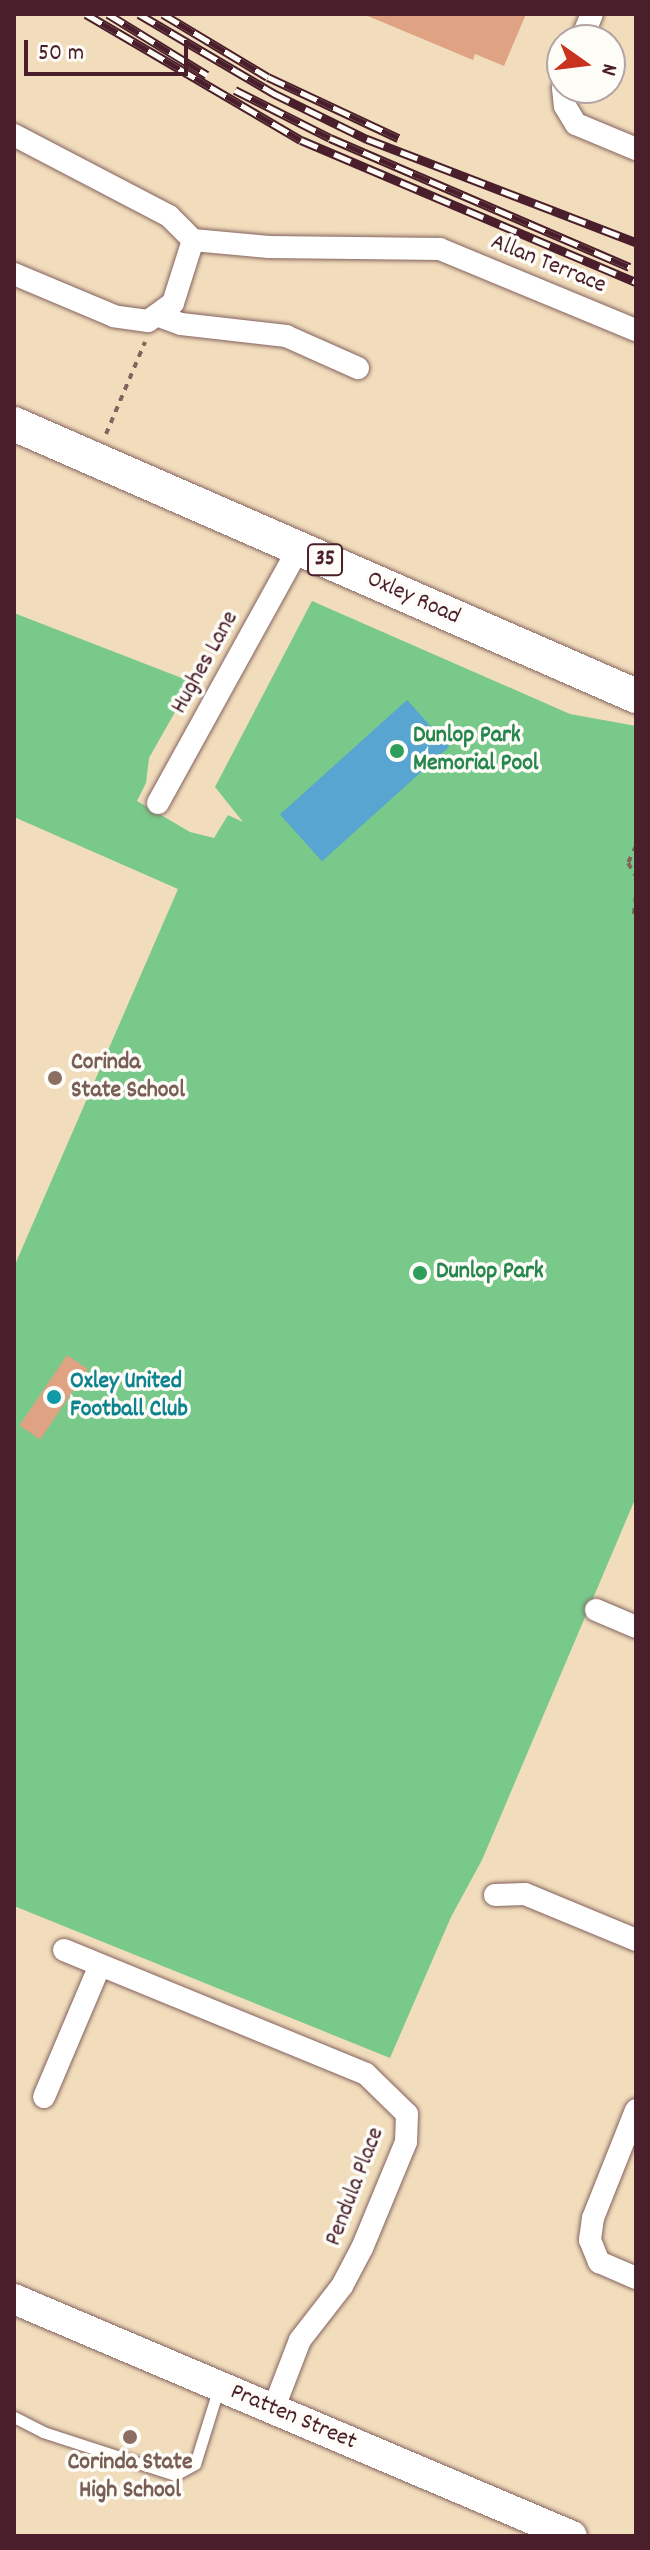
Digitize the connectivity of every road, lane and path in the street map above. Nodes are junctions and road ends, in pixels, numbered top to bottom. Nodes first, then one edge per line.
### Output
1 (567, 104) edge
2 (14, 135) edge
3 (636, 149) edge
4 (193, 240) junction
5 (14, 274) edge
6 (153, 319) junction
7 (636, 330) edge
8 (358, 368) dead end
9 (14, 424) edge
10 (106, 434) dead end
11 (299, 548) junction
12 (636, 696) edge
13 (158, 803) dead end
14 (636, 846) edge
15 (636, 876) edge
16 (636, 895) edge
17 (626, 913) dead end
18 (635, 914) edge
19 (596, 1610) dead end
20 (636, 1627) edge
21 (495, 1895) dead end
22 (636, 1940) edge
23 (64, 1950) dead end
24 (100, 1965) junction
25 (44, 2097) dead end
26 (636, 2110) edge
27 (636, 2278) edge
28 (14, 2299) edge
29 (219, 2387) junction
30 (273, 2410) junction
31 (14, 2417) edge
32 (572, 2536) edge

1 - 3 street
2 - 4 street
4 - 6 street
4 - 7 street, Allan Terrace
5 - 6 street
6 - 8 street
6 - 10 path
9 - 11 main road, Oxley Road / 35
11 - 12 main road, Oxley Road / 35
11 - 13 street, Hughes Lane
14 - 15 path
16 - 18 path
17 - 18 path
19 - 20 street
21 - 22 street
23 - 24 street, Pendula Place
24 - 25 street
24 - 30 street, Pendula Place
26 - 27 street
28 - 29 street, Pratten Street
29 - 30 street, Pratten Street
29 - 31 lane
30 - 32 street, Pratten Street

